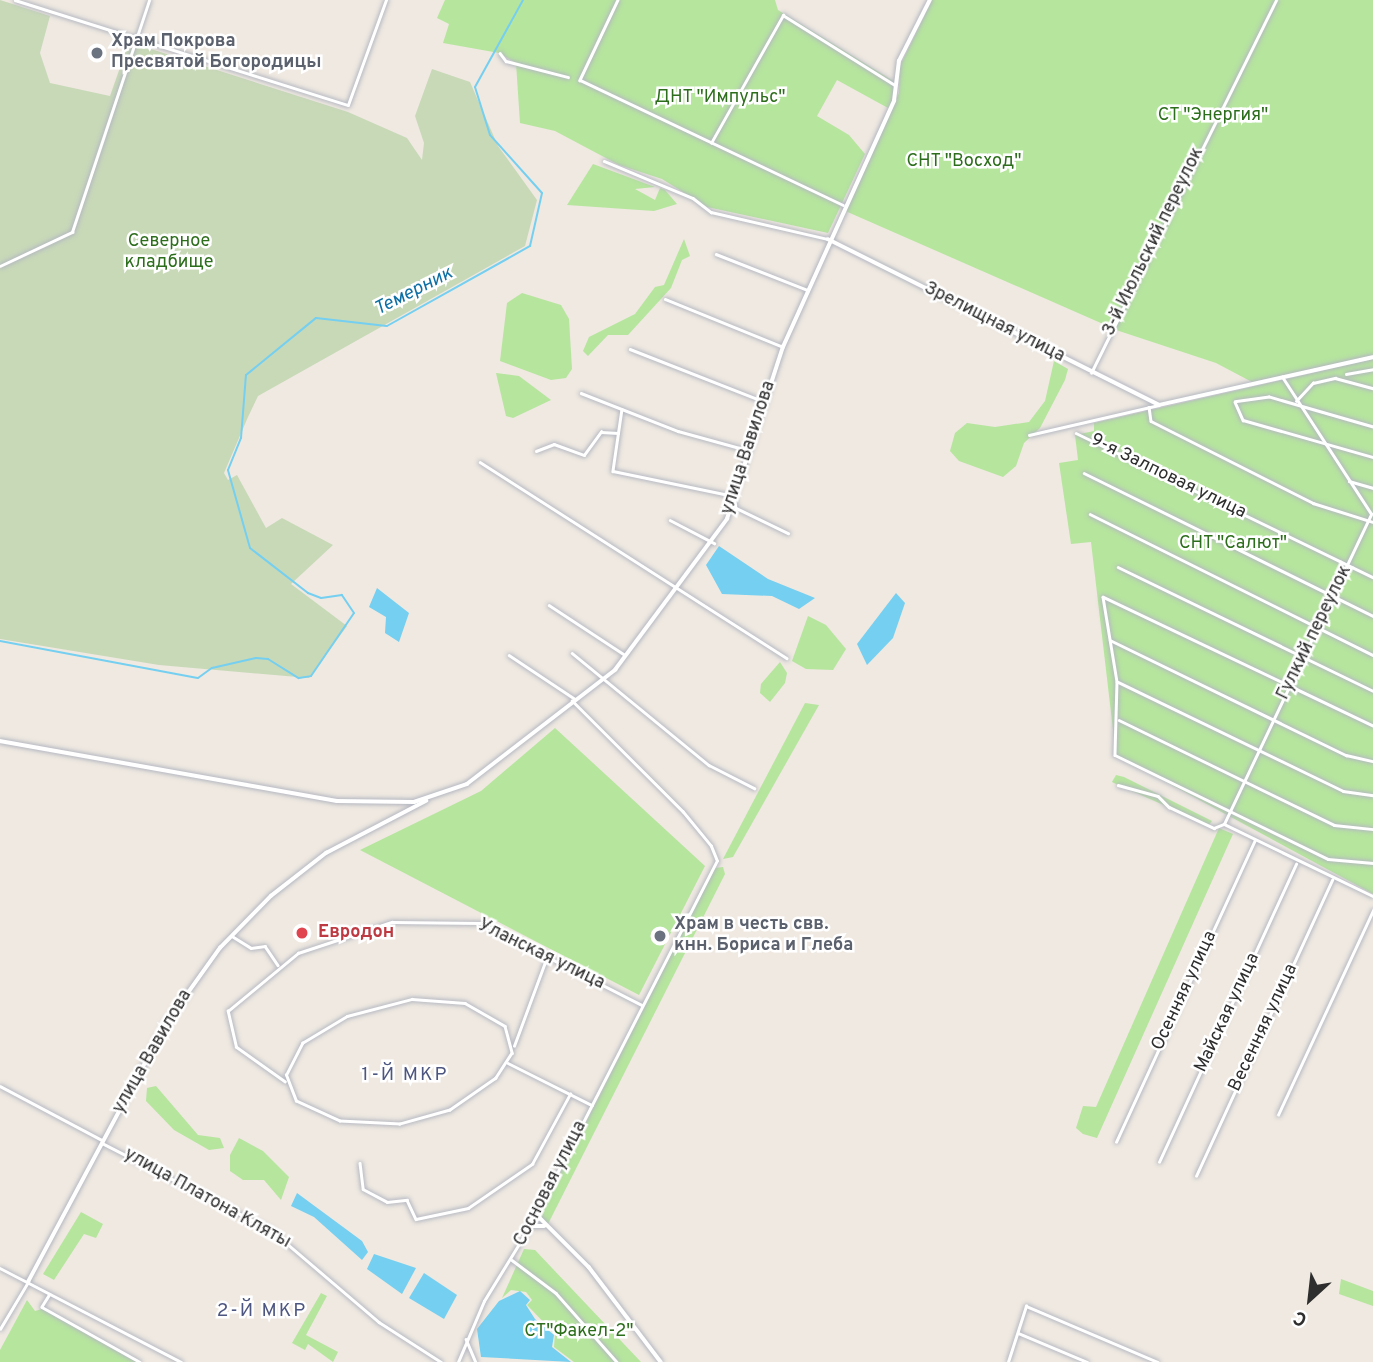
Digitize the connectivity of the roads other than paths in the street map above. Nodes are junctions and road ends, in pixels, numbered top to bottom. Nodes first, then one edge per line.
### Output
1 (15, 0) edge
2 (149, 0) edge
3 (386, 0) edge
4 (618, 0) edge
5 (930, 0) edge
6 (1276, 0) edge
7 (136, 41) junction
8 (500, 53) dead end
9 (568, 77) dead end
10 (894, 86) junction
11 (711, 143) junction
12 (604, 162) dead end
13 (843, 205) junction
14 (828, 239) junction
15 (716, 254) dead end
16 (0, 265) edge
17 (808, 290) junction
18 (665, 299) dead end
19 (783, 346) junction
20 (630, 349) dead end
21 (1373, 357) edge
22 (1373, 369) edge
23 (1091, 373) junction
24 (1346, 374) dead end
25 (1282, 377) junction
26 (1373, 388) edge
27 (581, 393) dead end
28 (763, 401) junction
29 (1296, 403) junction
30 (1159, 405) junction
31 (1149, 407) junction
32 (622, 409) junction
33 (1373, 427) edge
34 (618, 433) junction
35 (1076, 433) dead end
36 (1029, 435) dead end
37 (1321, 442) junction
38 (747, 450) junction
39 (536, 451) dead end
40 (1373, 457) edge
41 (480, 461) dead end
42 (1084, 473) dead end
43 (1347, 480) junction
44 (1373, 488) edge
45 (734, 496) junction
46 (1090, 514) dead end
47 (670, 520) dead end
48 (1371, 521) edge
49 (788, 533) dead end
50 (714, 543) junction
51 (1348, 565) junction
52 (1118, 567) dead end
53 (1373, 577) edge
54 (677, 587) junction
55 (1333, 596) junction
56 (549, 605) dead end
57 (1373, 616) edge
58 (1318, 628) junction
59 (1109, 639) junction
60 (572, 653) dead end
61 (509, 655) dead end
62 (1373, 655) edge
63 (627, 656) junction
64 (787, 658) dead end
65 (1304, 658) junction
66 (605, 677) junction
67 (1117, 682) junction
68 (1288, 689) junction
69 (1373, 691) edge
70 (573, 700) junction
71 (1119, 720) junction
72 (1274, 720) junction
73 (1373, 726) edge
74 (0, 741) edge
75 (1259, 751) junction
76 (1373, 761) edge
77 (1245, 781) junction
78 (1118, 785) dead end
79 (754, 788) dead end
80 (1373, 795) edge
81 (434, 797) junction
82 (1229, 814) junction
83 (1224, 824) junction
84 (1373, 829) edge
85 (1255, 840) junction
86 (1373, 863) edge
87 (1296, 864) junction
88 (1332, 880) junction
89 (1373, 896) edge
90 (1373, 910) edge
91 (232, 936) junction
92 (547, 957) junction
93 (278, 965) junction
94 (642, 1005) junction
95 (512, 1053) junction
96 (508, 1063) junction
97 (286, 1083) junction
98 (0, 1086) edge
99 (570, 1094) junction
100 (592, 1105) junction
101 (1278, 1115) dead end
102 (103, 1142) junction
103 (1116, 1142) dead end
104 (1159, 1162) dead end
105 (360, 1163) dead end
106 (1196, 1176) dead end
107 (536, 1214) junction
108 (530, 1226) junction
109 (546, 1227) junction
110 (512, 1260) junction
111 (0, 1268) edge
112 (28, 1282) junction
113 (50, 1294) junction
114 (0, 1329) edge
115 (1018, 1333) junction
116 (466, 1339) junction
117 (1009, 1361) edge
118 (140, 1362) edge
119 (181, 1362) edge
120 (441, 1362) edge
121 (458, 1362) edge
122 (476, 1362) edge
123 (617, 1362) edge
124 (661, 1362) edge
125 (1015, 1362) edge
126 (1087, 1362) edge
127 (1158, 1362) edge

1 - 7 street
2 - 7 street
3 - 7 street
4 - 11 street
5 - 10 street, улица Вавилова
6 - 23 street, 3-й Июльский переулок
7 - 16 street
8 - 9 street
10 - 11 street
10 - 13 street, улица Вавилова
11 - 13 street
12 - 14 street
13 - 14 street, улица Вавилова
14 - 17 street, улица Вавилова
14 - 23 street, Зрелищная улица
15 - 17 street
17 - 19 street, улица Вавилова
18 - 19 street
19 - 28 street, улица Вавилова
20 - 28 street
21 - 25 street
22 - 24 street
23 - 30 street, Зрелищная улица
25 - 29 street
25 - 30 street
26 - 29 street
27 - 32 street
28 - 38 street, улица Вавилова
29 - 33 street
29 - 37 street
29 - 37 street
30 - 31 street
31 - 36 street
31 - 48 street
32 - 34 street
32 - 38 street
34 - 39 street
34 - 45 street
35 - 51 street, 9-я Залповая улица
37 - 40 street
37 - 43 street
38 - 45 street, улица Вавилова
41 - 54 street
42 - 55 street
43 - 44 street
43 - 48 street
45 - 49 street
45 - 50 street, улица Вавилова
46 - 58 street
47 - 50 street
48 - 51 street, Гулкий переулок
50 - 54 street, улица Вавилова
51 - 53 street, 9-я Залповая улица
51 - 55 street, Гулкий переулок
52 - 65 street
54 - 63 street, улица Вавилова
54 - 64 street
55 - 57 street
55 - 58 street, Гулкий переулок
56 - 63 street
58 - 62 street
58 - 65 street, Гулкий переулок
59 - 67 street
59 - 68 street
59 - 72 street
60 - 66 street
61 - 70 street
63 - 66 street, улица Вавилова
65 - 68 street, Гулкий переулок
65 - 69 street
66 - 70 street, улица Вавилова
66 - 79 street
67 - 71 street
67 - 75 street
68 - 72 street, Гулкий переулок
68 - 73 street
70 - 81 street, улица Вавилова
70 - 94 street, Сосновая улица
71 - 77 street
71 - 82 street
72 - 75 street, Гулкий переулок
72 - 76 street
74 - 81 street, улица Вавилова
75 - 77 street, Гулкий переулок
75 - 80 street
77 - 82 street, Гулкий переулок
77 - 84 street
78 - 83 street
81 - 91 street, улица Вавилова
82 - 83 street, Гулкий переулок
82 - 86 street
83 - 85 street
85 - 87 street
85 - 103 street, Осенняя улица
87 - 88 street
87 - 104 street, Майская улица
88 - 89 street
88 - 106 street, Весенняя улица
90 - 101 street
91 - 93 street
91 - 102 street, улица Вавилова
92 - 93 street, Уланская улица
92 - 94 street, Уланская улица
92 - 95 street
93 - 97 street, Уланская улица
94 - 100 street, Сосновая улица
95 - 96 street
95 - 97 street
96 - 97 street
96 - 99 street
98 - 102 street, улица Платона Кляты
99 - 100 street
99 - 105 street
100 - 107 street, Сосновая улица
102 - 112 street, улица Вавилова
102 - 120 street, улица Платона Кляты
107 - 108 street, Сосновая улица
107 - 109 street
108 - 109 street
108 - 110 street, Сосновая улица
109 - 124 street
110 - 116 street, Сосновая улица
110 - 123 street
111 - 112 street
112 - 113 street
112 - 114 street
113 - 118 street
113 - 119 street
115 - 117 street
115 - 126 street
115 - 127 street
116 - 121 street, Сосновая улица
116 - 122 street
117 - 125 street

